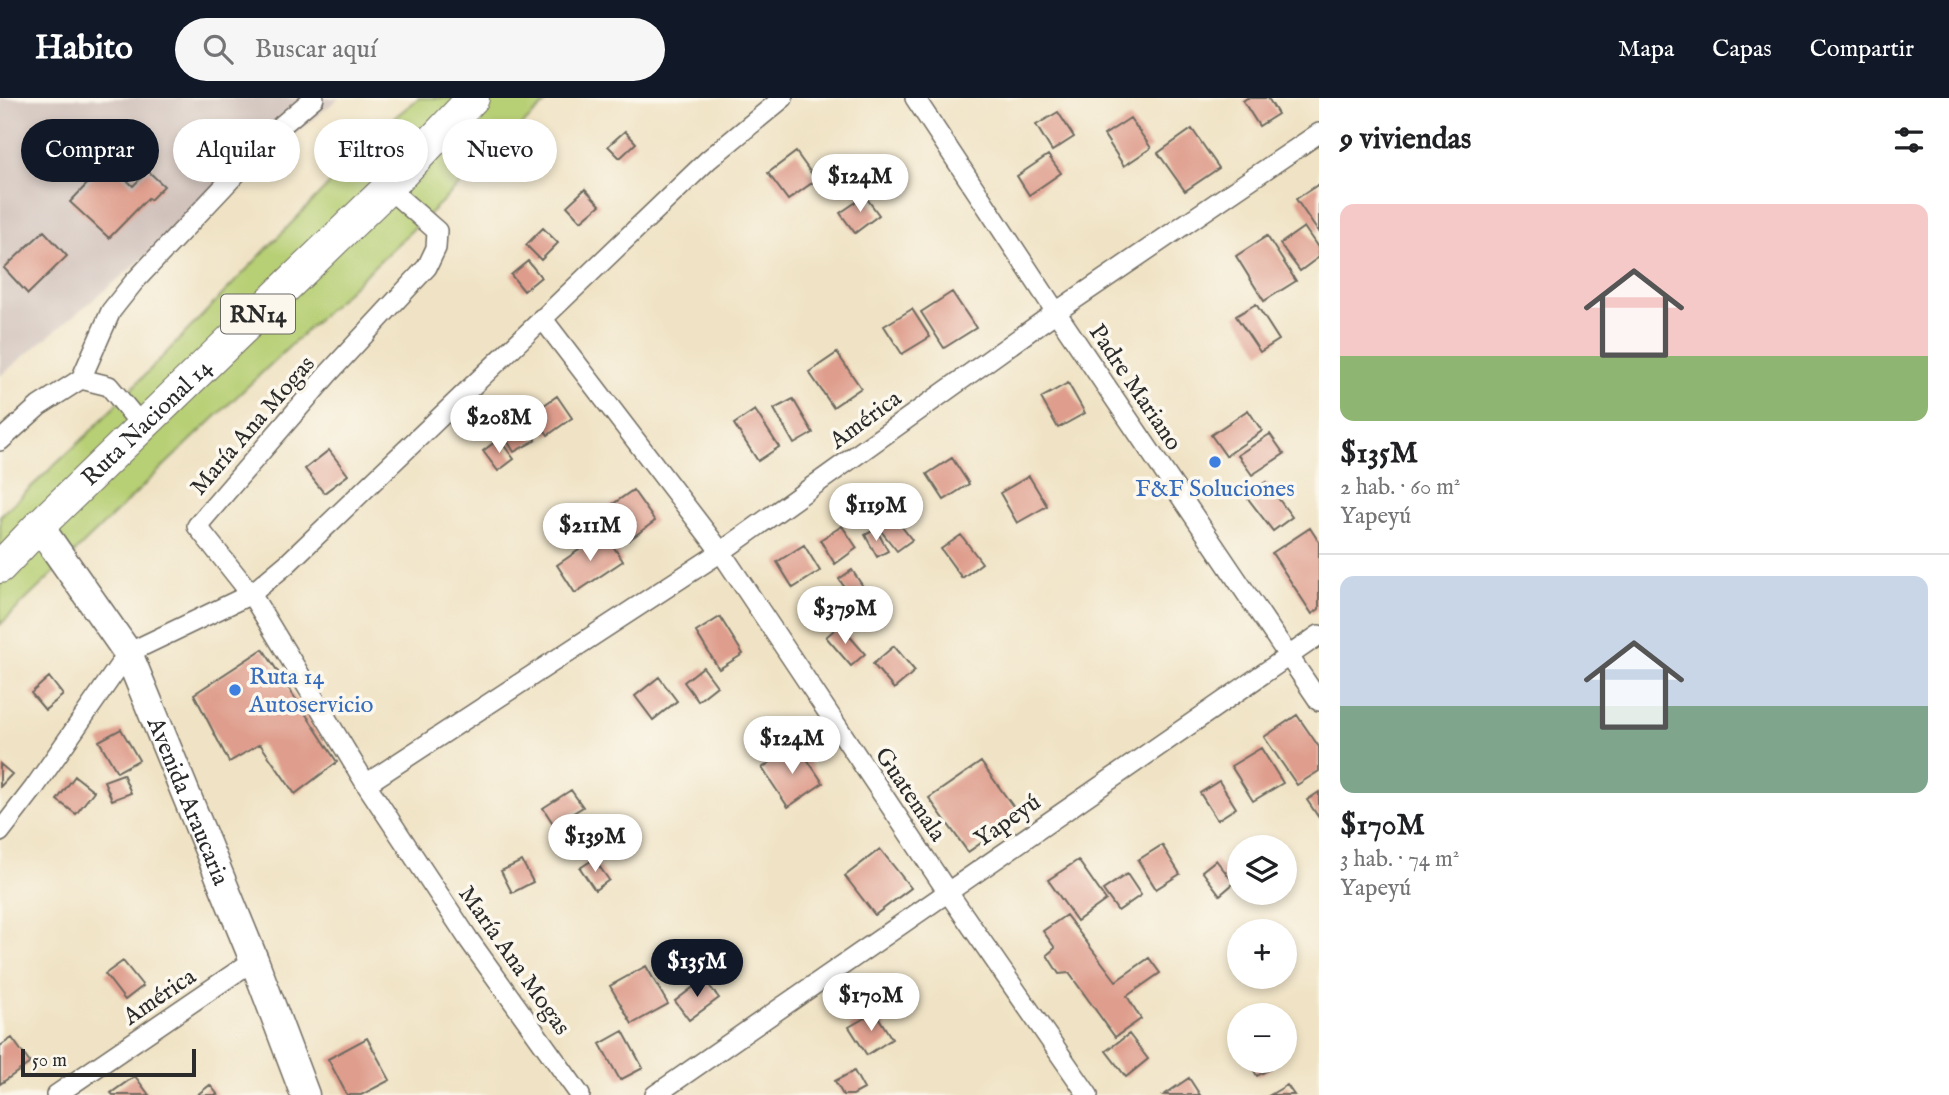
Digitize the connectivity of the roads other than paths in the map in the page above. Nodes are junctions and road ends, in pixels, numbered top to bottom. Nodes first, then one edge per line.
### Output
1 (314, 98) edge
2 (473, 98) edge
3 (783, 98) edge
4 (915, 98) edge
5 (1319, 133) edge
6 (388, 188) junction
7 (1056, 313) junction
8 (542, 318) junction
9 (81, 379) junction
10 (142, 426) junction
11 (0, 441) edge
12 (39, 526) junction
13 (721, 552) junction
14 (0, 567) edge
15 (251, 594) junction
16 (1319, 635) edge
17 (128, 653) junction
18 (1288, 656) junction
19 (1319, 701) edge
20 (366, 784) junction
21 (0, 832) edge
22 (947, 891) junction
23 (254, 960) junction
24 (56, 1095) edge
25 (304, 1095) edge
26 (580, 1095) edge
27 (655, 1095) edge
28 (1088, 1095) edge

1 - 9 street
2 - 6 highway, Ruta Nacional 14 / RN14
3 - 8 street
4 - 7 street, Padre Mariano
5 - 7 street, América
6 - 10 highway, Ruta Nacional 14 / RN14
6 - 15 street, María Ana Mogas
7 - 13 street, América
7 - 18 street, Padre Mariano
8 - 13 street, Guatemala
8 - 15 street
9 - 10 street
9 - 11 street
10 - 12 highway, Ruta Nacional 14 / RN14
12 - 14 highway, Ruta Nacional 14 / RN14
12 - 17 main road, Avenida Araucaria
13 - 20 street, América
13 - 22 street, Guatemala
15 - 17 street
15 - 20 street, María Ana Mogas
16 - 18 street, Yapeyú
17 - 21 street
17 - 23 main road, Avenida Araucaria
18 - 19 street, Padre Mariano
18 - 22 street, Yapeyú
20 - 26 street, María Ana Mogas
22 - 27 street, Yapeyú
22 - 28 street, Guatemala
23 - 24 street, América
23 - 25 main road, Avenida Araucaria

